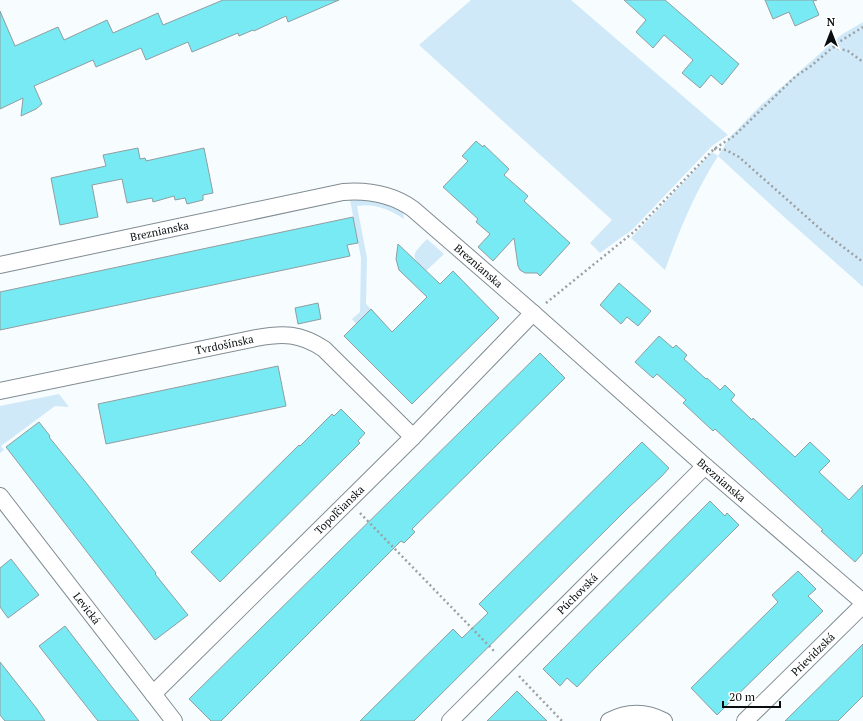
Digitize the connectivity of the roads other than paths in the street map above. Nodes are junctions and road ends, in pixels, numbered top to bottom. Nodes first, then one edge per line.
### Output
1 (0, 265) edge
2 (528, 318) junction
3 (0, 391) edge
4 (413, 437) junction
5 (704, 466) junction
6 (0, 496) edge
7 (863, 602) edge
8 (863, 605) edge
9 (153, 694) junction
10 (174, 721) edge
11 (450, 721) edge
12 (609, 721) edge
13 (664, 721) edge
14 (745, 721) edge

1 - 2 street, Breznianska
2 - 4 street, Topoľčianska
2 - 5 street, Breznianska
3 - 4 street, Tvrdošínska
4 - 9 street, Topoľčianska
5 - 7 street, Breznianska
5 - 11 street, Púchovská
6 - 9 street, Levická
8 - 14 street, Prievidzská
9 - 10 street, Levická
12 - 13 street

